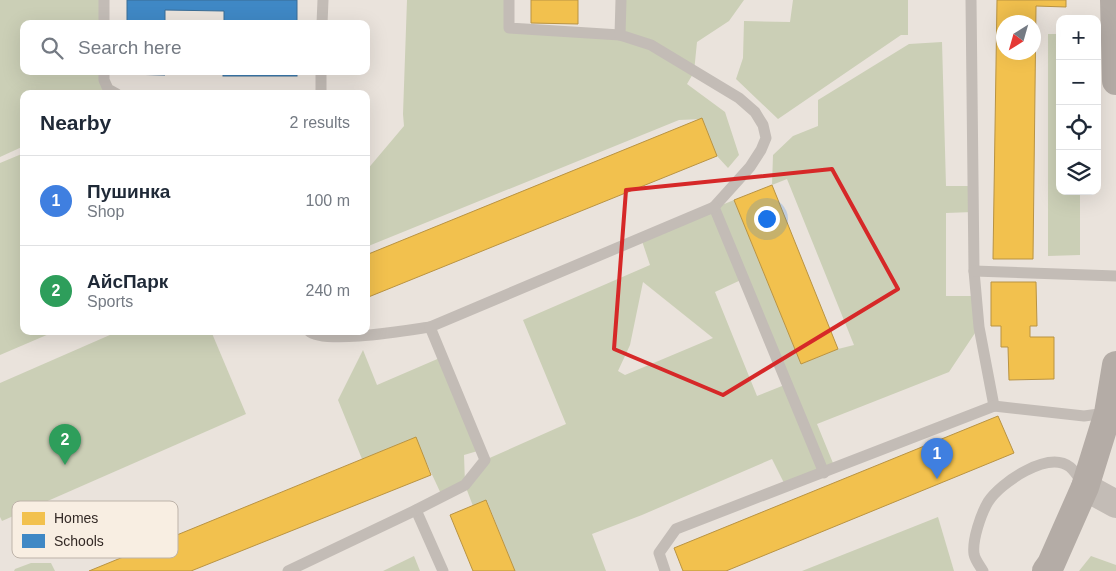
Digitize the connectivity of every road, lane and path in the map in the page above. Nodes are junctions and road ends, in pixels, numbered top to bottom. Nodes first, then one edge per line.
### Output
1 (104, 0) edge
2 (323, 0) edge
3 (509, 0) edge
4 (620, 0) edge
5 (971, 0) edge
6 (1114, 0) edge
7 (104, 20) edge
8 (322, 20) edge
9 (1115, 34) edge
10 (620, 35) junction
11 (104, 75) edge
12 (322, 75) edge
13 (1116, 81) edge
14 (110, 90) edge
15 (321, 90) edge
16 (714, 207) junction
17 (974, 271) junction
18 (1116, 276) edge
19 (430, 327) junction
20 (370, 334) edge
21 (314, 335) edge
22 (364, 335) edge
23 (1116, 365) edge
24 (994, 406) junction
25 (1108, 413) junction
26 (824, 473) junction
27 (1086, 488) junction
28 (1116, 504) edge
29 (416, 510) junction
30 (288, 571) edge
31 (443, 571) edge
32 (665, 571) edge
33 (983, 571) edge
34 (1046, 571) edge

1 - 7 lane
2 - 8 lane
3 - 10 lane
4 - 10 lane
5 - 17 lane
6 - 9 main road
9 - 13 main road
10 - 16 lane
11 - 14 lane
12 - 15 lane
16 - 19 lane
16 - 26 lane
17 - 18 lane
17 - 24 lane
19 - 20 lane
19 - 29 lane
21 - 22 lane
23 - 25 main road
24 - 25 lane
24 - 26 lane
25 - 27 main road
26 - 32 lane
27 - 28 street
27 - 33 lane
27 - 34 main road
29 - 30 lane
29 - 31 lane

